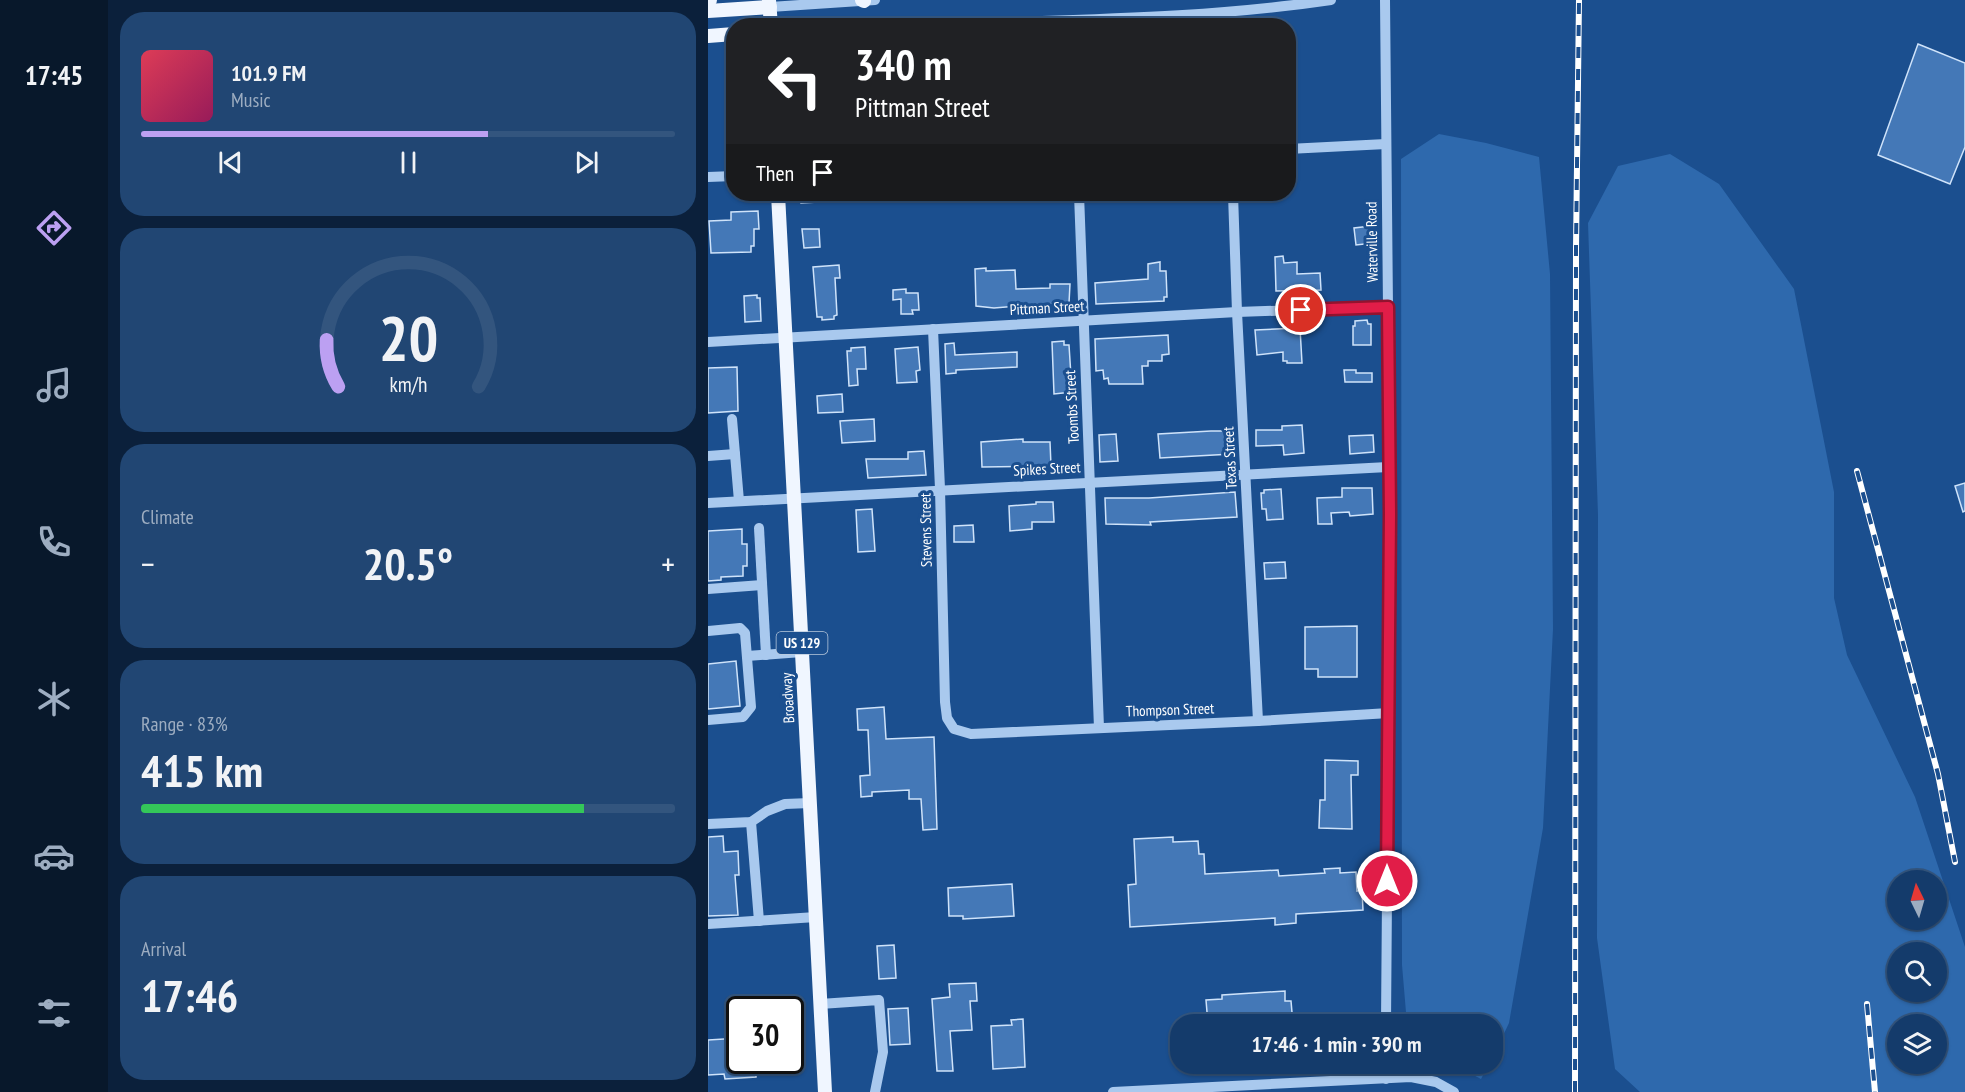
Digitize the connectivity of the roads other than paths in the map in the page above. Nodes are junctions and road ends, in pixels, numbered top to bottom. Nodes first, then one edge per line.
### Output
1 (863, 0) edge
2 (875, 0) edge
3 (1331, 0) edge
4 (1385, 0) edge
5 (769, 4) edge
6 (708, 11) edge
7 (1141, 18) edge
8 (1386, 144) junction
9 (1296, 149) edge
10 (726, 176) edge
11 (708, 177) edge
12 (778, 201) edge
13 (1079, 201) edge
14 (1233, 201) edge
15 (1388, 307) junction
16 (1237, 312) junction
17 (1083, 321) junction
18 (933, 329) junction
19 (786, 338) junction
20 (708, 342) edge
21 (732, 419) dead end
22 (735, 454) junction
23 (708, 456) edge
24 (1388, 467) junction
25 (1245, 474) junction
26 (1090, 482) junction
27 (940, 489) junction
28 (795, 498) junction
29 (739, 501) junction
30 (708, 503) edge
31 (759, 528) dead end
32 (762, 585) junction
33 (708, 589) edge
34 (708, 630) edge
35 (802, 652) junction
36 (766, 655) junction
37 (747, 656) junction
38 (1389, 713) junction
39 (708, 720) edge
40 (1258, 721) junction
41 (1099, 728) junction
42 (954, 729) joint
43 (810, 803) junction
44 (751, 822) junction
45 (708, 824) edge
46 (816, 918) junction
47 (759, 921) junction
48 (708, 924) edge
49 (820, 1004) junction
50 (1386, 1014) edge
51 (1386, 1074) edge
52 (1386, 1079) junction
53 (1130, 1091) edge
54 (825, 1092) edge
55 (874, 1092) edge
56 (1113, 1092) edge
57 (1454, 1092) edge

1 - 2 street
1 - 5 street
3 - 7 street
4 - 8 street, Waterville Road
5 - 6 main road
8 - 9 street
8 - 15 street, Waterville Road
10 - 11 street
12 - 19 main road, Broadway / US 129
13 - 17 street, Toombs Street
14 - 16 street, Texas Street
15 - 16 street, Pittman Street
15 - 24 street, Waterville Road
16 - 17 street, Pittman Street
16 - 25 street, Texas Street
17 - 18 street, Pittman Street
17 - 26 street, Toombs Street
18 - 19 street, Pittman Street
18 - 27 street, Stevens Street
19 - 20 street, Pittman Street
19 - 28 main road, Broadway / US 129
21 - 22 street
22 - 23 street
22 - 29 street
24 - 25 street, Spikes Street
24 - 38 street, Waterville Road
25 - 26 street, Spikes Street
25 - 40 street, Texas Street
26 - 27 street, Spikes Street
26 - 41 street, Toombs Street
27 - 28 street, Spikes Street
27 - 42 street, Stevens Street
28 - 29 street, Spikes Street
28 - 35 main road, Broadway / US 129
29 - 30 street, Spikes Street
31 - 32 street
32 - 33 street
32 - 36 street
34 - 37 street
35 - 36 street
35 - 43 main road, Broadway / US 129
36 - 37 street
37 - 39 street
38 - 40 street, Thompson Street
38 - 50 street, Waterville Road
40 - 41 street, Thompson Street
41 - 42 street, Thompson Street
43 - 44 street
43 - 46 main road, Broadway / US 129
44 - 45 street
44 - 47 street
46 - 47 street
46 - 49 main road, Broadway / US 129
47 - 48 street
49 - 54 main road, Broadway / US 129
49 - 55 street
51 - 52 street
52 - 53 street
52 - 57 street
53 - 56 street

